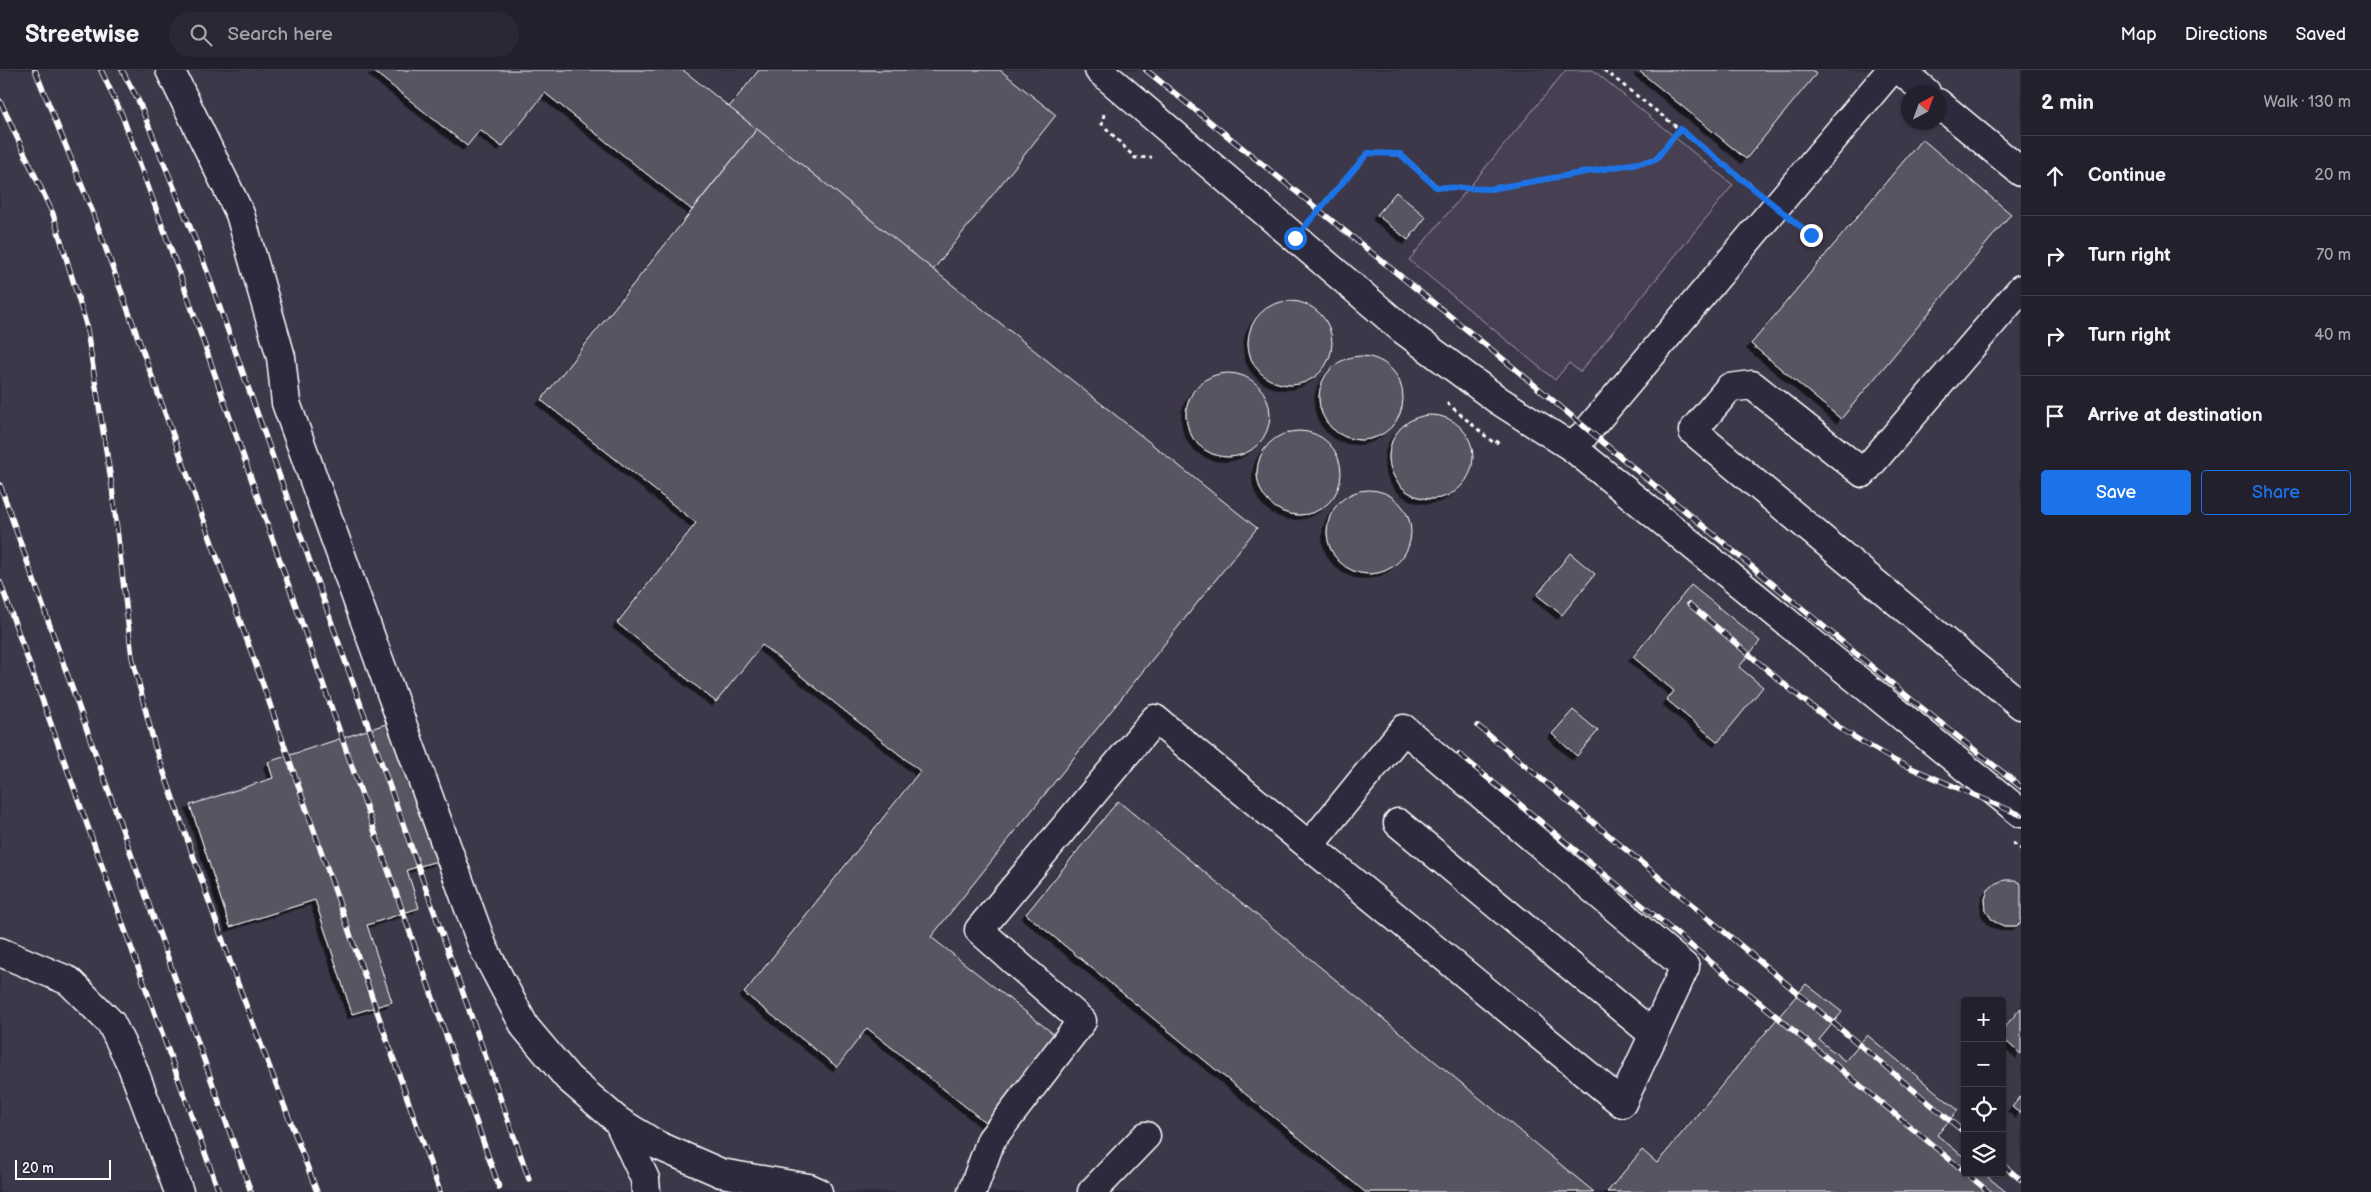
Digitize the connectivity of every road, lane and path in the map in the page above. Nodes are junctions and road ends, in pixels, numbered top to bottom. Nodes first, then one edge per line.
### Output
1 (170, 70) edge
2 (1099, 70) edge
3 (1604, 70) edge
4 (1892, 70) edge
5 (1900, 70) edge
6 (1918, 85) edge
7 (1946, 110) edge
8 (1680, 129) junction
9 (2021, 172) edge
10 (1776, 206) junction
11 (1811, 235) dead end
12 (1295, 238) junction
13 (2021, 289) edge
14 (1573, 448) junction
15 (2021, 705) edge
16 (2021, 813) edge
17 (1398, 823) dead end
18 (1309, 846) junction
19 (0, 952) edge
20 (1654, 1035) junction
21 (618, 1121) junction
22 (1146, 1136) dead end
23 (179, 1192) edge
24 (646, 1192) edge
25 (818, 1192) edge
26 (972, 1192) edge
27 (1092, 1192) edge

1 - 21 lane
2 - 12 lane
3 - 8 path
4 - 10 lane
5 - 6 lane
7 - 9 lane
8 - 10 path
8 - 12 path
10 - 11 path
10 - 14 lane
12 - 14 lane
13 - 15 lane
14 - 16 lane
17 - 20 lane
18 - 20 lane
18 - 20 lane
18 - 26 lane
19 - 23 lane
21 - 24 lane
21 - 25 lane
22 - 27 lane

